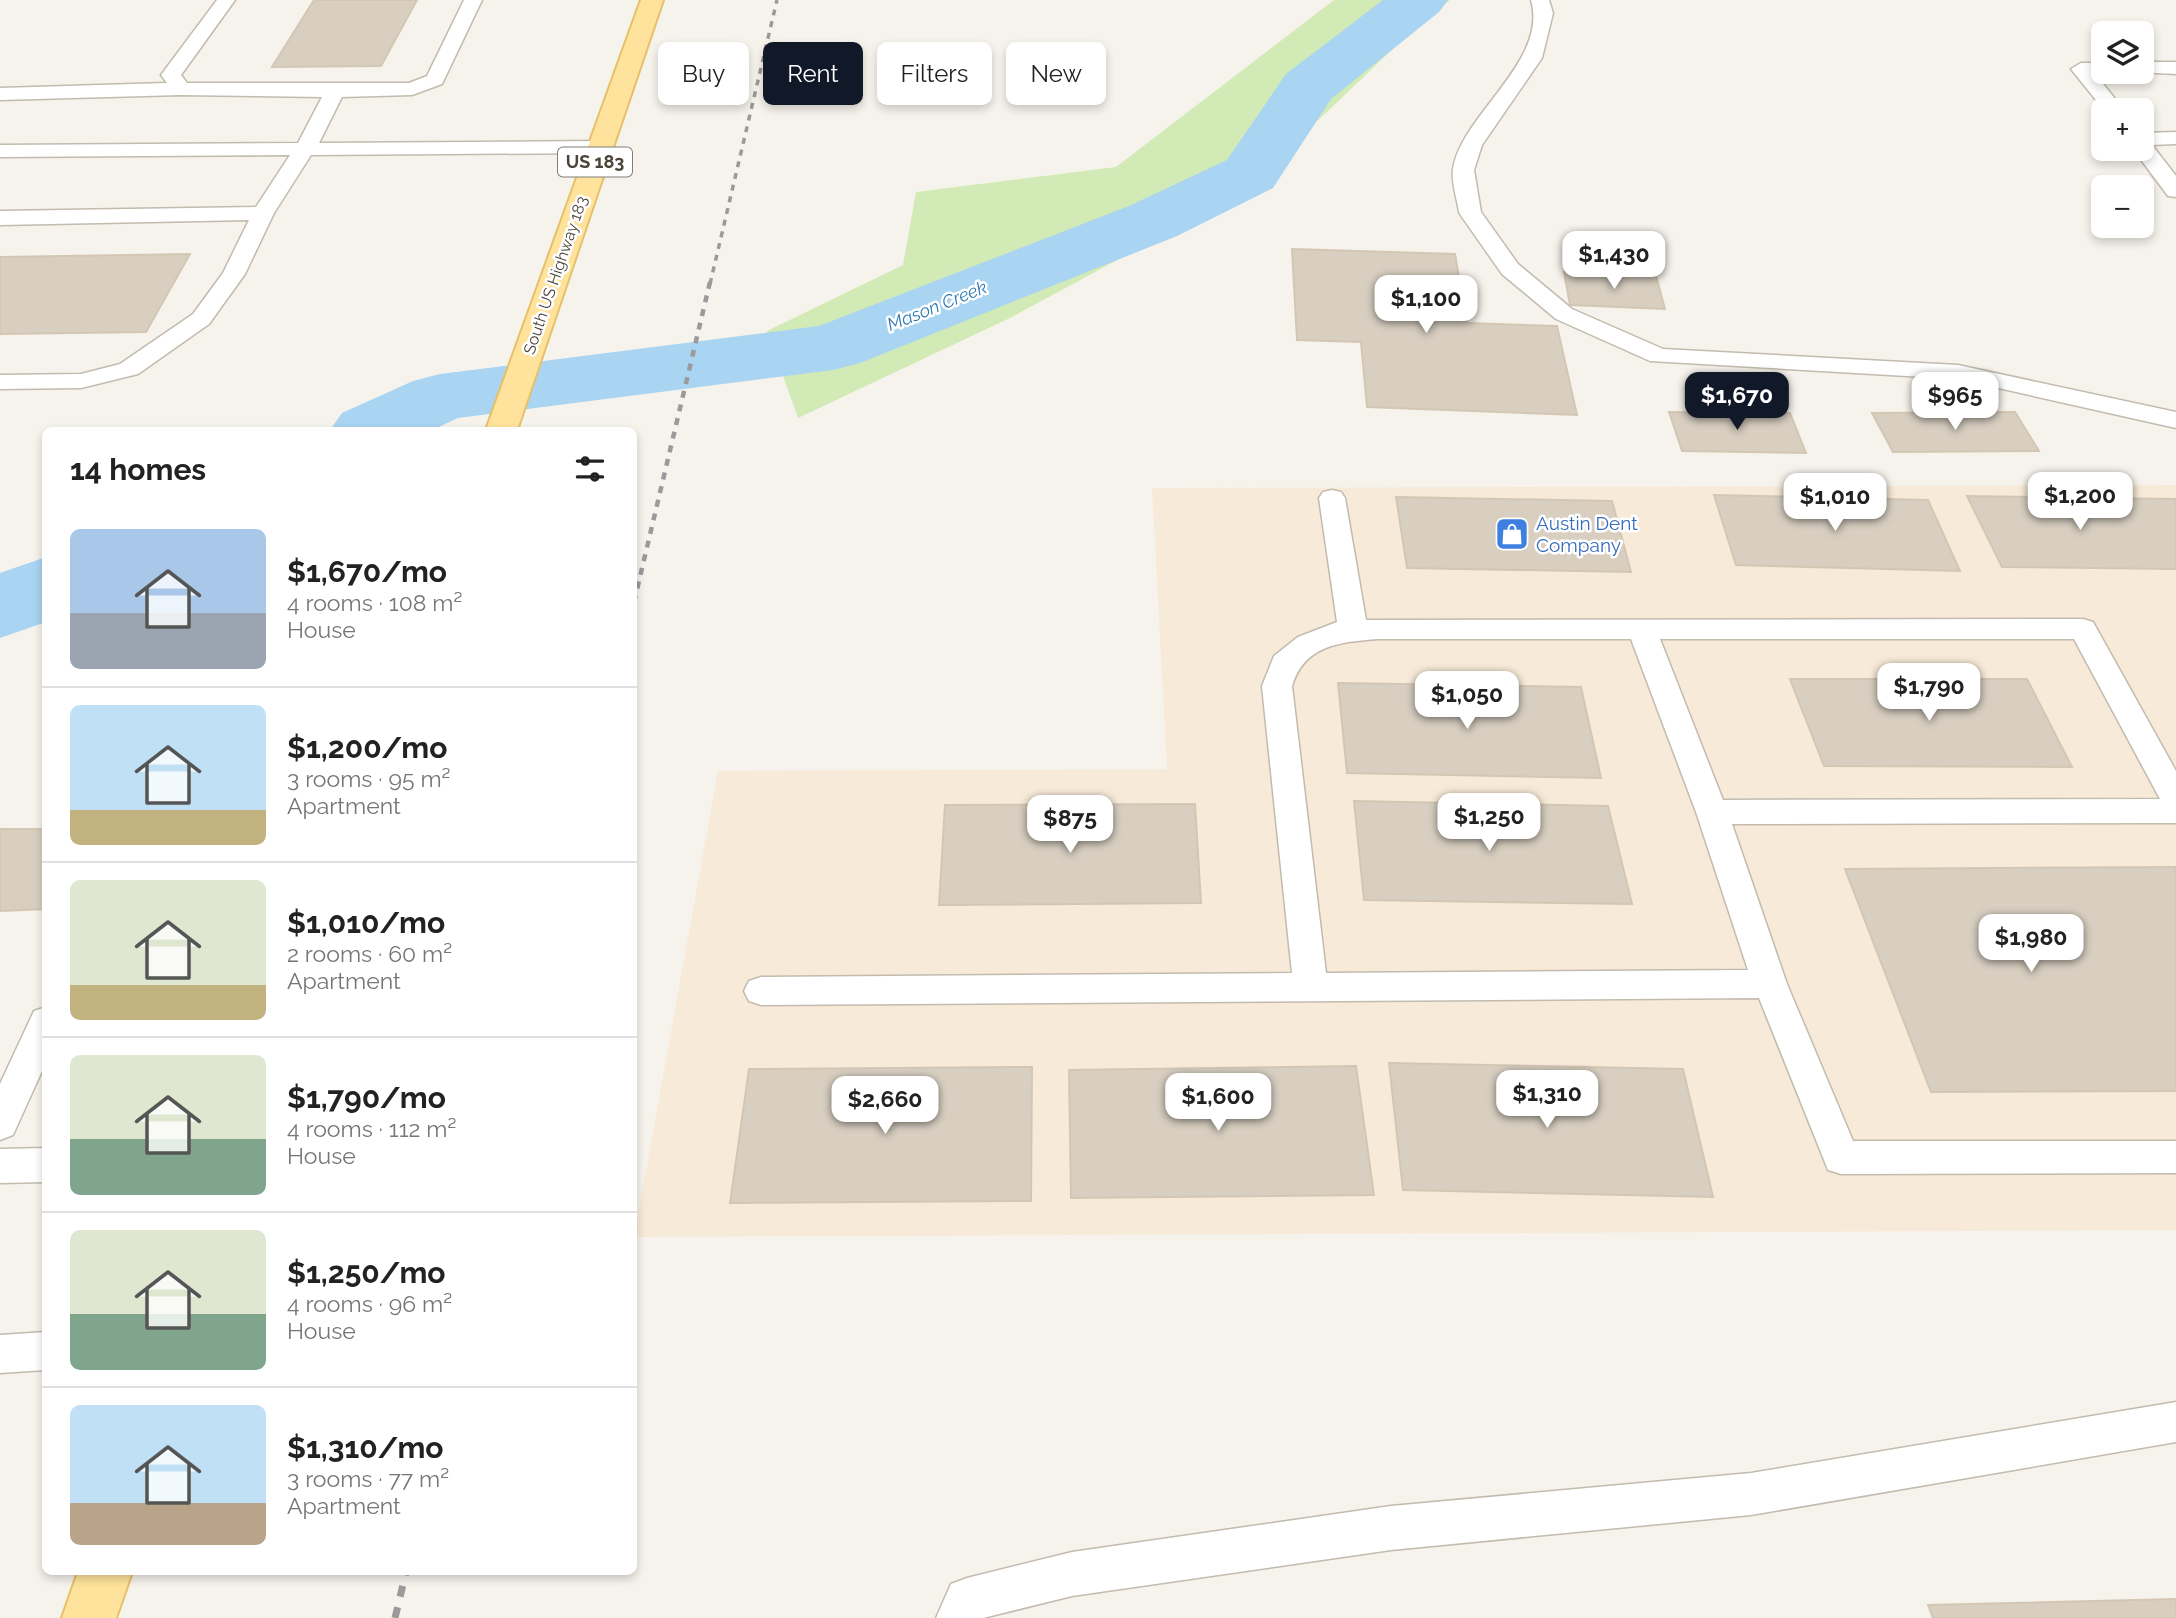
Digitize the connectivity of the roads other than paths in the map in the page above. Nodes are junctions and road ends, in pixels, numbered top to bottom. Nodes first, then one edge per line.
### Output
1 (226, 0) edge
2 (473, 0) edge
3 (652, 0) edge
4 (1541, 0) edge
5 (2154, 68) edge
6 (2176, 68) edge
7 (2091, 69) edge
8 (2091, 81) edge
9 (2093, 84) edge
10 (181, 89) junction
11 (335, 91) junction
12 (0, 94) edge
13 (2104, 98) edge
14 (2176, 138) edge
15 (2154, 139) edge
16 (600, 147) junction
17 (305, 149) junction
18 (0, 151) edge
19 (2153, 161) edge
20 (2176, 191) edge
21 (263, 214) junction
22 (0, 218) edge
23 (0, 382) edge
24 (2176, 420) edge
25 (503, 422) edge
26 (1332, 498) dead end
27 (1642, 629) junction
28 (1353, 631) junction
29 (2176, 799) edge
30 (2176, 811) edge
31 (1712, 812) junction
32 (1770, 984) junction
33 (1311, 987) junction
34 (761, 991) dead end
35 (42, 1030) edge
36 (0, 1124) edge
37 (2176, 1157) edge
38 (42, 1165) edge
39 (0, 1166) edge
40 (42, 1351) edge
41 (0, 1354) edge
42 (2176, 1422) edge
43 (104, 1575) edge
44 (89, 1618) edge
45 (958, 1618) edge

1 - 10 lane
2 - 11 lane
3 - 16 main road, South US Highway 183 / US 183
4 - 24 lane
5 - 6 lane
7 - 8 lane
9 - 13 lane
10 - 11 lane
10 - 12 lane
11 - 17 lane
14 - 15 lane
16 - 17 lane
16 - 25 main road, South US Highway 183 / US 183
17 - 18 lane
17 - 21 lane
19 - 20 lane
21 - 22 lane
21 - 23 lane
26 - 28 lane
27 - 28 lane
27 - 29 lane
27 - 31 lane
28 - 33 lane
30 - 31 lane
31 - 32 lane
32 - 33 lane
32 - 37 lane
33 - 34 lane
35 - 36 lane
38 - 39 lane
40 - 41 lane
42 - 45 lane
43 - 44 main road

